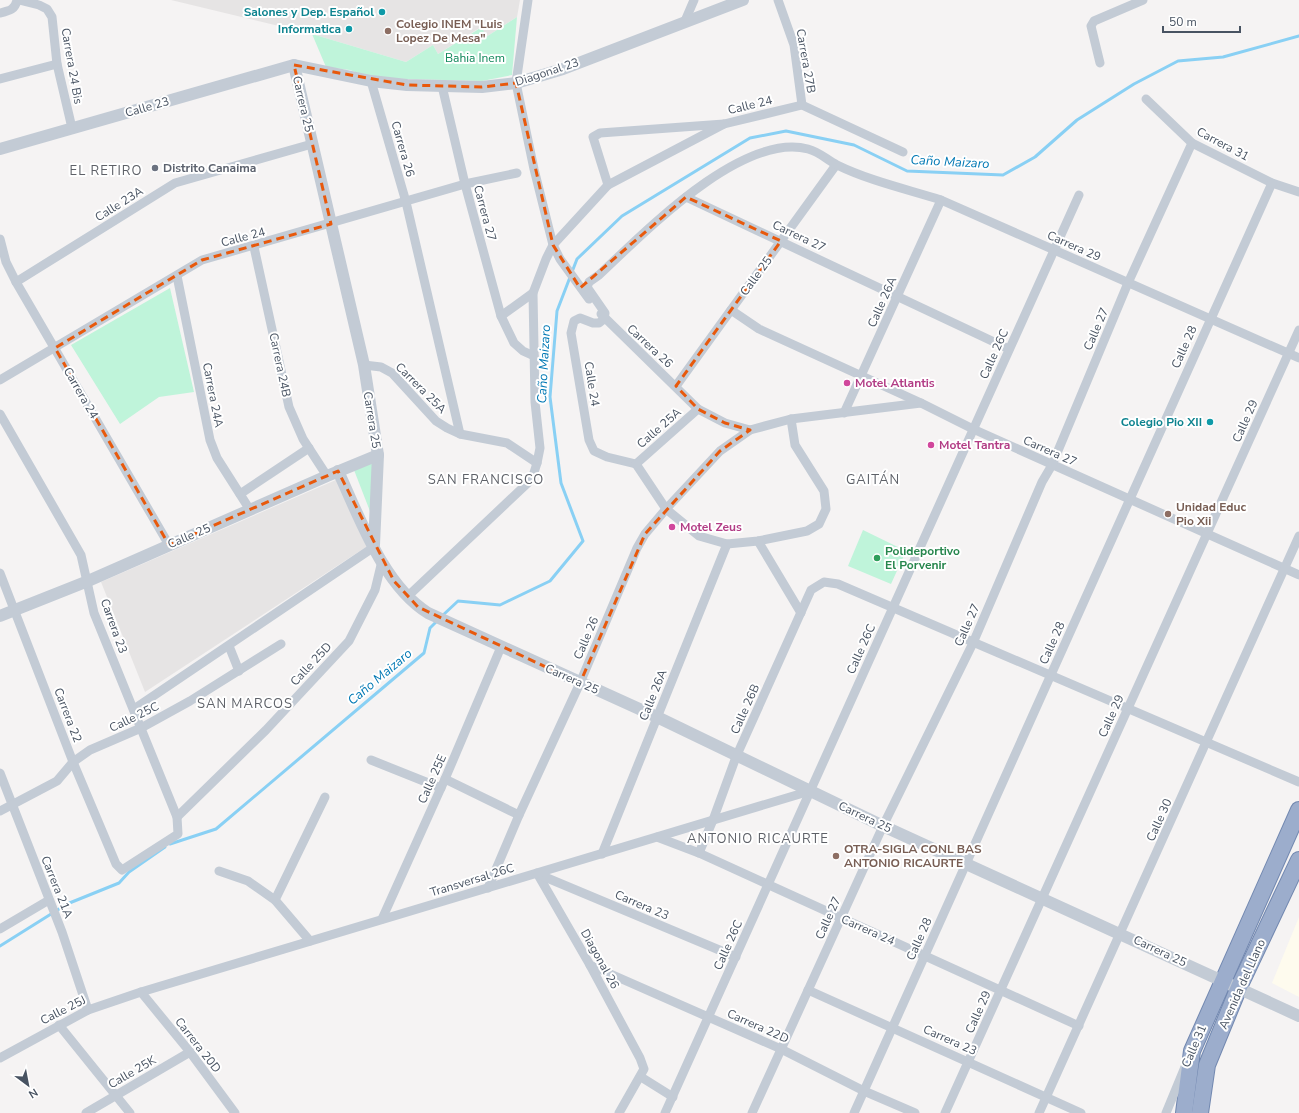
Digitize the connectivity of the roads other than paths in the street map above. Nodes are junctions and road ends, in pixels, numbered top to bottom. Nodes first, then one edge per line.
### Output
1 (18, 0) edge
2 (528, 0) edge
3 (694, 0) edge
4 (743, 0) edge
5 (778, 0) edge
6 (1144, 0) edge
7 (0, 13) edge
8 (685, 21) junction
9 (1100, 63) dead end
10 (57, 64) junction
11 (294, 65) junction
12 (0, 79) edge
13 (371, 81) junction
14 (516, 84) junction
15 (442, 86) junction
16 (1146, 99) dead end
17 (802, 104) junction
18 (724, 124) junction
19 (72, 128) junction
20 (1192, 143) junction
21 (312, 144) junction
22 (0, 149) edge
23 (904, 152) dead end
24 (836, 165) junction
25 (517, 173) dead end
26 (1272, 183) junction
27 (465, 184) junction
28 (608, 185) junction
29 (1299, 192) edge
30 (1079, 195) dead end
31 (686, 197) junction
32 (941, 200) junction
33 (406, 202) junction
34 (331, 224) junction
35 (0, 239) edge
36 (781, 241) junction
37 (553, 245) junction
38 (254, 247) junction
39 (1054, 250) junction
40 (176, 276) junction
41 (16, 282) junction
42 (1128, 283) junction
43 (533, 293) junction
44 (898, 296) junction
45 (731, 310) junction
46 (501, 316) junction
47 (604, 318) junction
48 (1210, 319) junction
49 (1299, 330) edge
50 (55, 348) junction
51 (1009, 349) junction
52 (1288, 354) junction
53 (534, 356) junction
54 (1299, 358) edge
55 (364, 365) junction
56 (861, 377) junction
57 (0, 380) edge
58 (676, 386) junction
59 (922, 403) junction
60 (698, 409) junction
61 (844, 413) junction
62 (0, 414) edge
63 (791, 419) junction
64 (973, 429) junction
65 (750, 430) junction
66 (460, 434) junction
67 (309, 448) junction
68 (378, 455) junction
69 (537, 463) junction
70 (636, 464) junction
71 (1052, 465) junction
72 (332, 473) junction
73 (240, 494) junction
74 (1129, 499) junction
75 (666, 509) junction
76 (250, 510) junction
77 (1207, 534) junction
78 (1299, 536) edge
79 (758, 541) junction
80 (727, 544) junction
81 (169, 545) junction
82 (374, 547) junction
83 (382, 561) junction
84 (1284, 569) junction
85 (0, 573) edge
86 (1299, 575) edge
87 (88, 582) junction
88 (407, 597) junction
89 (893, 608) junction
90 (15, 610) junction
91 (801, 613) junction
92 (0, 616) edge
93 (973, 643) junction
94 (281, 644) dead end
95 (229, 646) junction
96 (501, 647) junction
97 (239, 671) junction
98 (1050, 675) junction
99 (580, 683) junction
100 (1128, 708) junction
101 (134, 709) junction
102 (657, 717) junction
103 (141, 728) junction
104 (1207, 742) junction
105 (736, 757) junction
106 (370, 760) dead end
107 (73, 762) junction
108 (0, 773) edge
109 (445, 779) junction
110 (1299, 782) edge
111 (441, 788) junction
112 (810, 791) junction
113 (325, 797) dead end
114 (13, 806) junction
115 (1299, 810) edge
116 (0, 811) edge
117 (519, 815) junction
118 (177, 817) junction
119 (713, 820) junction
120 (882, 826) junction
121 (178, 834) joint
122 (657, 837) junction
123 (699, 853) junction
124 (602, 854) junction
125 (1299, 860) edge
126 (965, 864) junction
127 (219, 871) dead end
128 (538, 874) junction
129 (768, 885) junction
130 (488, 888) junction
131 (1042, 899) junction
132 (275, 900) junction
133 (51, 904) junction
134 (841, 918) junction
135 (382, 920) junction
136 (0, 929) edge
137 (1121, 934) junction
138 (310, 941) junction
139 (925, 956) junction
140 (736, 957) junction
141 (590, 965) junction
142 (1222, 980) junction
143 (1239, 988) junction
144 (808, 990) junction
145 (1001, 990) junction
146 (141, 992) junction
147 (88, 1010) junction
148 (1299, 1016) edge
149 (709, 1017) junction
150 (59, 1025) junction
151 (1079, 1026) junction
152 (892, 1028) junction
153 (781, 1049) junction
154 (1192, 1051) junction
155 (190, 1052) junction
156 (0, 1058) edge
157 (969, 1062) junction
158 (641, 1077) junction
159 (864, 1091) junction
160 (116, 1095) junction
161 (673, 1097) junction
162 (1047, 1097) junction
163 (86, 1113) edge
164 (130, 1113) edge
165 (235, 1113) edge
166 (619, 1113) edge
167 (665, 1113) edge
168 (753, 1113) edge
169 (854, 1113) edge
170 (915, 1113) edge
171 (945, 1113) edge
172 (1039, 1113) edge
173 (1081, 1113) edge
174 (1166, 1113) edge
175 (1184, 1113) edge
176 (1200, 1113) edge

1 - 7 street
1 - 10 street, Carrera 24 Bis
2 - 14 street, Carrera 26
3 - 8 street
4 - 8 street, Diagonal 23
5 - 17 street, Carrera 27B
6 - 9 street
8 - 14 street, Diagonal 23
10 - 12 street
10 - 19 street, Carrera 24 Bis
11 - 13 street, Diagonal 23
11 - 19 street, Calle 23
11 - 21 street, Carrera 25
13 - 15 street, Diagonal 23
13 - 33 street, Carrera 26
14 - 15 street, Diagonal 23
14 - 37 street, Carrera 26
15 - 27 street, Carrera 27
16 - 20 street, Carrera 31
17 - 18 street, Calle 24
17 - 23 street
18 - 28 street
18 - 28 street, Calle 24
19 - 22 street, Calle 23
20 - 26 street, Carrera 31
20 - 42 street, Calle 27
21 - 34 street, Carrera 25
21 - 41 street, Calle 23A
24 - 31 street
24 - 32 street, Carrera 29
24 - 36 street, Calle 25
25 - 27 street, Calle 24
26 - 29 street, Carrera 31
26 - 48 street, Calle 28
27 - 33 street, Calle 24
27 - 46 street, Carrera 27
28 - 37 street
30 - 39 street, Calle 26C
31 - 36 street, Carrera 27
31 - 47 street
32 - 39 street, Carrera 29
32 - 44 street, Calle 26A
33 - 34 street, Calle 24
33 - 66 street, Carrera 26
34 - 38 street, Calle 24
34 - 55 street, Carrera 25
35 - 41 street, Carrera 24
36 - 44 street, Carrera 27
36 - 45 street, Calle 25
37 - 43 street
37 - 47 street, Carrera 26
38 - 40 street, Calle 24
38 - 67 street, Carrera 24B
39 - 42 street, Carrera 29
39 - 51 street, Calle 26C
40 - 50 street, Calle 24
40 - 73 street, Carrera 24A
41 - 50 street, Carrera 24
42 - 48 street, Carrera 29
42 - 71 street, Calle 27
43 - 46 street
43 - 53 street
44 - 51 street, Carrera 27
44 - 56 street, Calle 26A
45 - 56 street, Carrera 27
45 - 58 street, Calle 25
46 - 53 street, Carrera 27
47 - 58 street, Carrera 26
47 - 70 street, Calle 24
48 - 52 street, Carrera 29
48 - 74 street, Calle 28
49 - 52 street, Calle 29
50 - 57 street, Calle 24
50 - 81 street, Carrera 24
51 - 64 street, Calle 26C
52 - 54 street, Carrera 29
52 - 77 street, Calle 29
53 - 69 street
55 - 66 street, Carrera 25A
55 - 68 street, Carrera 25
56 - 59 street, Carrera 27
56 - 61 street, Calle 26A
58 - 60 street, Carrera 26
59 - 61 street
59 - 64 street, Carrera 27
60 - 65 street, Carrera 26
60 - 70 street, Calle 25A
61 - 63 street
62 - 87 street, Carrera 23
63 - 65 street
63 - 79 street
64 - 71 street, Carrera 27
64 - 89 street, Calle 26C
65 - 75 street, Calle 26
66 - 69 street
67 - 72 street, Carrera 24B
67 - 73 street
68 - 72 street, Calle 25
68 - 82 street, Carrera 25
69 - 88 street
70 - 75 street
71 - 74 street, Carrera 27
71 - 93 street, Calle 27
72 - 76 street, Calle 25
72 - 82 street, Carrera 24B
73 - 76 street, Carrera 24A
74 - 77 street, Carrera 27
74 - 98 street, Calle 28
75 - 80 street
75 - 99 street, Calle 26
76 - 81 street, Calle 25
77 - 84 street, Carrera 27
77 - 100 street, Calle 29
78 - 84 street, Calle 30
79 - 80 street
79 - 91 street
80 - 102 street, Calle 26A
81 - 87 street, Calle 25
82 - 83 street, Carrera 25
82 - 95 street, Calle 25C
83 - 88 street, Carrera 25
83 - 118 street, Calle 25D
84 - 86 street, Carrera 27
84 - 104 street, Calle 30
85 - 90 street, Carrera 22
87 - 90 street, Calle 25
87 - 101 street, Carrera 23
88 - 96 street, Carrera 25
89 - 91 street, Calle 26B
89 - 93 street
89 - 112 street, Calle 26C
90 - 92 street, Calle 25
90 - 107 street, Carrera 22
91 - 105 street, Calle 26B
93 - 98 street
93 - 120 street, Calle 27
94 - 97 street, Calle 25C
95 - 97 street
95 - 101 street, Calle 25C
96 - 99 street, Carrera 25
96 - 109 street, Calle 25E
97 - 103 street, Calle 25C
98 - 100 street
98 - 126 street, Calle 28
99 - 102 street, Carrera 25
99 - 117 street, Calle 26
100 - 104 street
100 - 131 street, Calle 29
101 - 103 street, Carrera 23
102 - 105 street, Carrera 25
102 - 124 street, Calle 26A
103 - 107 street, Calle 25C
103 - 118 street, Carrera 23
104 - 110 street
104 - 137 street, Calle 30
105 - 112 street, Carrera 25
105 - 119 street, Calle 26B
106 - 111 street
107 - 114 street, Calle 25C
107 - 121 street, Carrera 22
108 - 114 street, Carrera 21A
109 - 111 street, Calle 25E
109 - 117 street
111 - 135 street, Calle 25E
112 - 119 street, Transversal 26C
112 - 120 street, Carrera 25
112 - 129 street, Calle 26C
113 - 132 street
114 - 116 street, Calle 25C
114 - 133 street, Carrera 21A
115 - 142 highway, Avenida del Llano
117 - 130 street, Calle 26
118 - 121 street, Carrera 23
119 - 122 street, Transversal 26C
119 - 123 street, Calle 26B
120 - 126 street, Carrera 25
120 - 134 street, Calle 27
122 - 123 street, Carrera 24
122 - 124 street, Transversal 26C
123 - 129 street, Carrera 24
124 - 128 street, Transversal 26C
125 - 143 highway, Avenida del Llano
126 - 131 street, Carrera 25
126 - 139 street, Calle 28
127 - 132 street
128 - 130 street, Transversal 26C
128 - 140 street, Carrera 23
128 - 141 street, Diagonal 26
129 - 134 street, Carrera 24
129 - 140 street, Calle 26C
130 - 135 street, Transversal 26C
131 - 137 street, Carrera 25
131 - 145 street, Calle 29
132 - 138 street
133 - 136 street
133 - 147 street, Carrera 21A
134 - 139 street, Carrera 24
134 - 144 street, Calle 27
135 - 138 street, Transversal 26C
137 - 142 street, Carrera 25
137 - 151 street, Calle 30
138 - 146 street, Transversal 26C
139 - 145 street, Carrera 24
139 - 152 street, Calle 28
140 - 149 street, Calle 26C
141 - 149 street, Carrera 22D
141 - 158 street, Diagonal 26
142 - 143 street, Carrera 25
142 - 154 highway, Calle 31
143 - 148 street
143 - 176 highway, Avenida del Llano
144 - 152 street, Carrera 23
144 - 153 street, Calle 27
145 - 151 street, Carrera 24
145 - 157 street, Calle 29
146 - 147 street, Calle 25J
146 - 155 street, Carrera 20D
147 - 150 street, Calle 25J
149 - 153 street, Carrera 22D
149 - 161 street, Calle 26C
150 - 156 street, Calle 25J
150 - 160 street
151 - 162 street, Calle 30
152 - 157 street, Carrera 23
152 - 159 street, Calle 28
153 - 159 street, Carrera 22D
153 - 168 street, Calle 27
154 - 174 street, Calle 31
154 - 175 highway
155 - 160 street, Calle 25K
155 - 165 street, Carrera 20D
157 - 162 street, Carrera 23
157 - 171 street, Calle 29
158 - 161 street
158 - 166 street
159 - 169 street, Calle 28
159 - 170 street, Carrera 22D
160 - 163 street, Calle 25K
160 - 164 street
161 - 167 street, Calle 26C
162 - 172 street, Calle 30
162 - 173 street, Carrera 23

